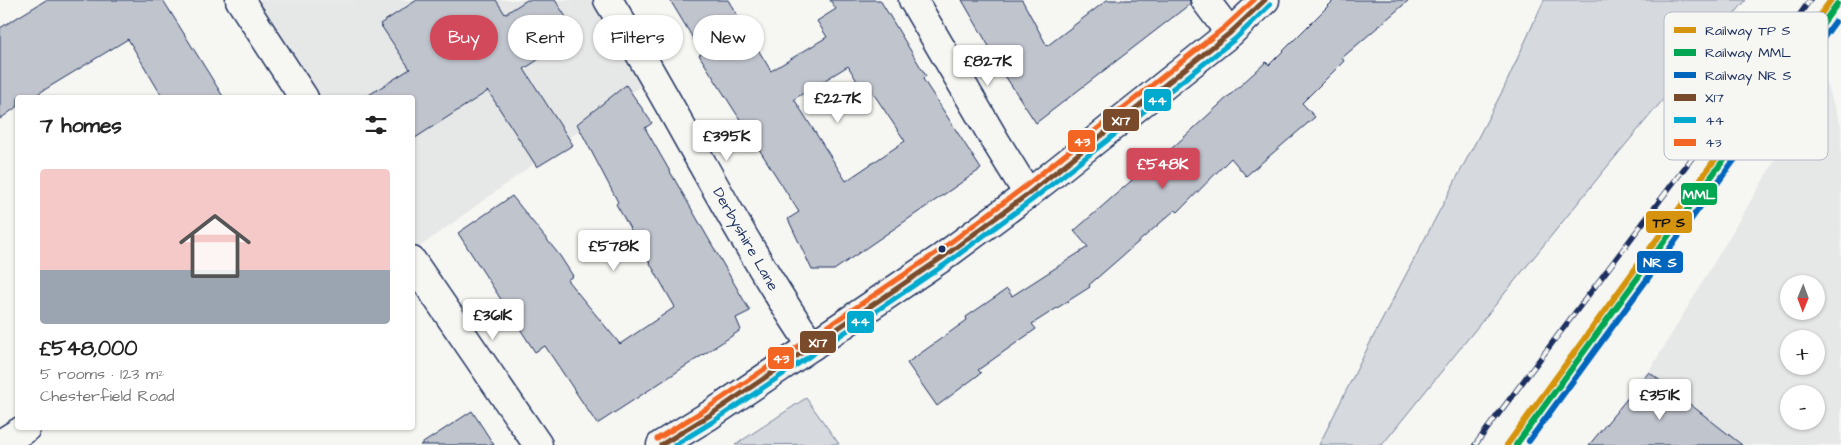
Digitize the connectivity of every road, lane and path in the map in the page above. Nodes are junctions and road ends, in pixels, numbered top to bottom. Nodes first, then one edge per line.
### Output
1 (240, 0) edge
2 (608, 0) edge
3 (914, 0) edge
4 (1205, 0) edge
5 (1265, 0) edge
6 (1230, 34) junction
7 (302, 95) edge
8 (1028, 194) junction
9 (415, 265) edge
10 (812, 346) junction
11 (23, 430) edge
12 (0, 444) edge
13 (538, 445) edge
14 (661, 445) edge

1 - 7 main road
2 - 10 main road, Derbyshire Lane
3 - 8 main road
4 - 6 main road
5 - 6 main road
6 - 8 main road
8 - 10 main road
9 - 13 main road
10 - 14 main road
11 - 12 main road

